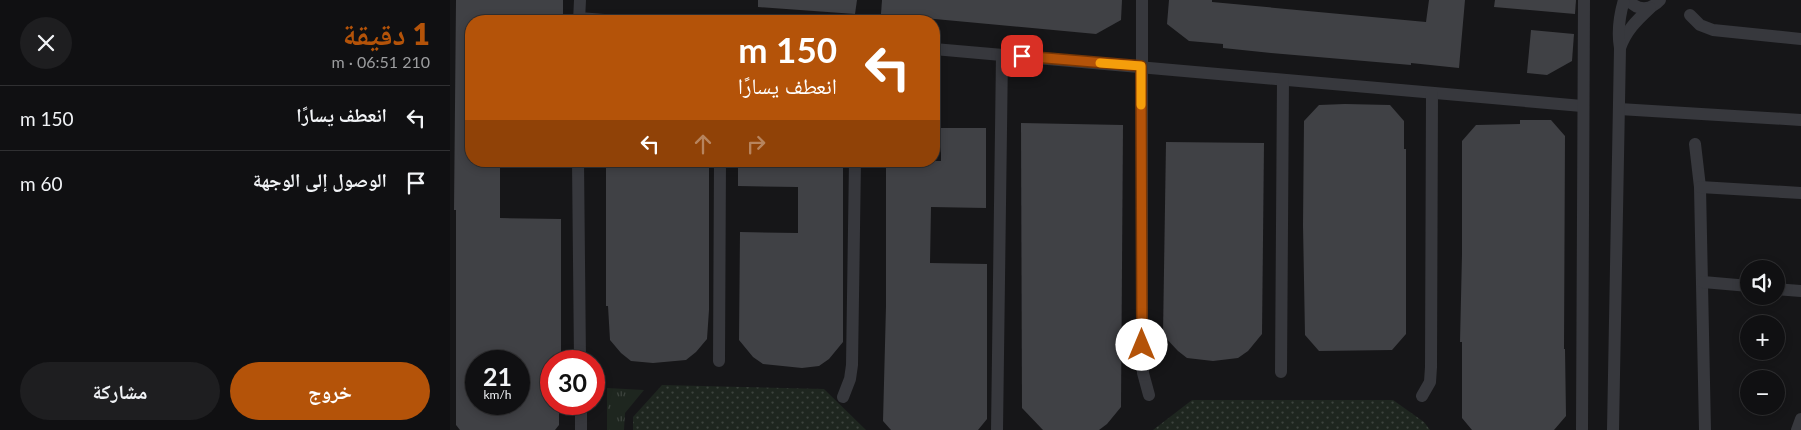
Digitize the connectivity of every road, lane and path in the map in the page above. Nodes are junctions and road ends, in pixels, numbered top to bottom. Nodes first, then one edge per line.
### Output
1 (580, 0) edge
2 (1142, 0) edge
3 (1584, 0) edge
4 (1624, 0) edge
5 (1628, 0) edge
6 (1660, 0) edge
7 (1650, 8) junction
8 (579, 15) edge
9 (1690, 16) dead end
10 (1801, 39) edge
11 (1620, 48) junction
12 (940, 50) edge
13 (1002, 55) junction
14 (1141, 66) junction
15 (1283, 80) junction
16 (1432, 94) junction
17 (1582, 106) junction
18 (1619, 109) junction
19 (1801, 120) edge
20 (1695, 144) dead end
21 (578, 167) edge
22 (720, 167) edge
23 (855, 167) edge
24 (1700, 187) junction
25 (1801, 193) edge
26 (1703, 282) junction
27 (1740, 285) edge
28 (1785, 290) edge
29 (1801, 291) edge
30 (580, 350) edge
31 (719, 362) dead end
32 (1281, 372) dead end
33 (1149, 395) dead end
34 (1422, 396) dead end
35 (843, 397) dead end
36 (581, 415) edge
37 (1801, 419) edge
38 (581, 430) edge
39 (997, 430) edge
40 (1582, 430) edge
41 (1613, 430) edge
42 (1705, 430) edge
43 (1797, 430) edge

1 - 8 street
2 - 14 street
3 - 17 street
4 - 11 street
5 - 7 street
6 - 7 street
7 - 11 street
9 - 10 street
11 - 18 street
12 - 13 street
13 - 14 street
13 - 39 street
14 - 15 street
14 - 33 street
15 - 16 street
15 - 32 street
16 - 17 street
16 - 34 street
17 - 40 street
18 - 19 street
18 - 41 street
20 - 24 street
21 - 30 street
22 - 31 street
23 - 35 street
24 - 25 street
24 - 26 street
26 - 27 street
26 - 42 street
28 - 29 street
36 - 38 street
37 - 43 street

